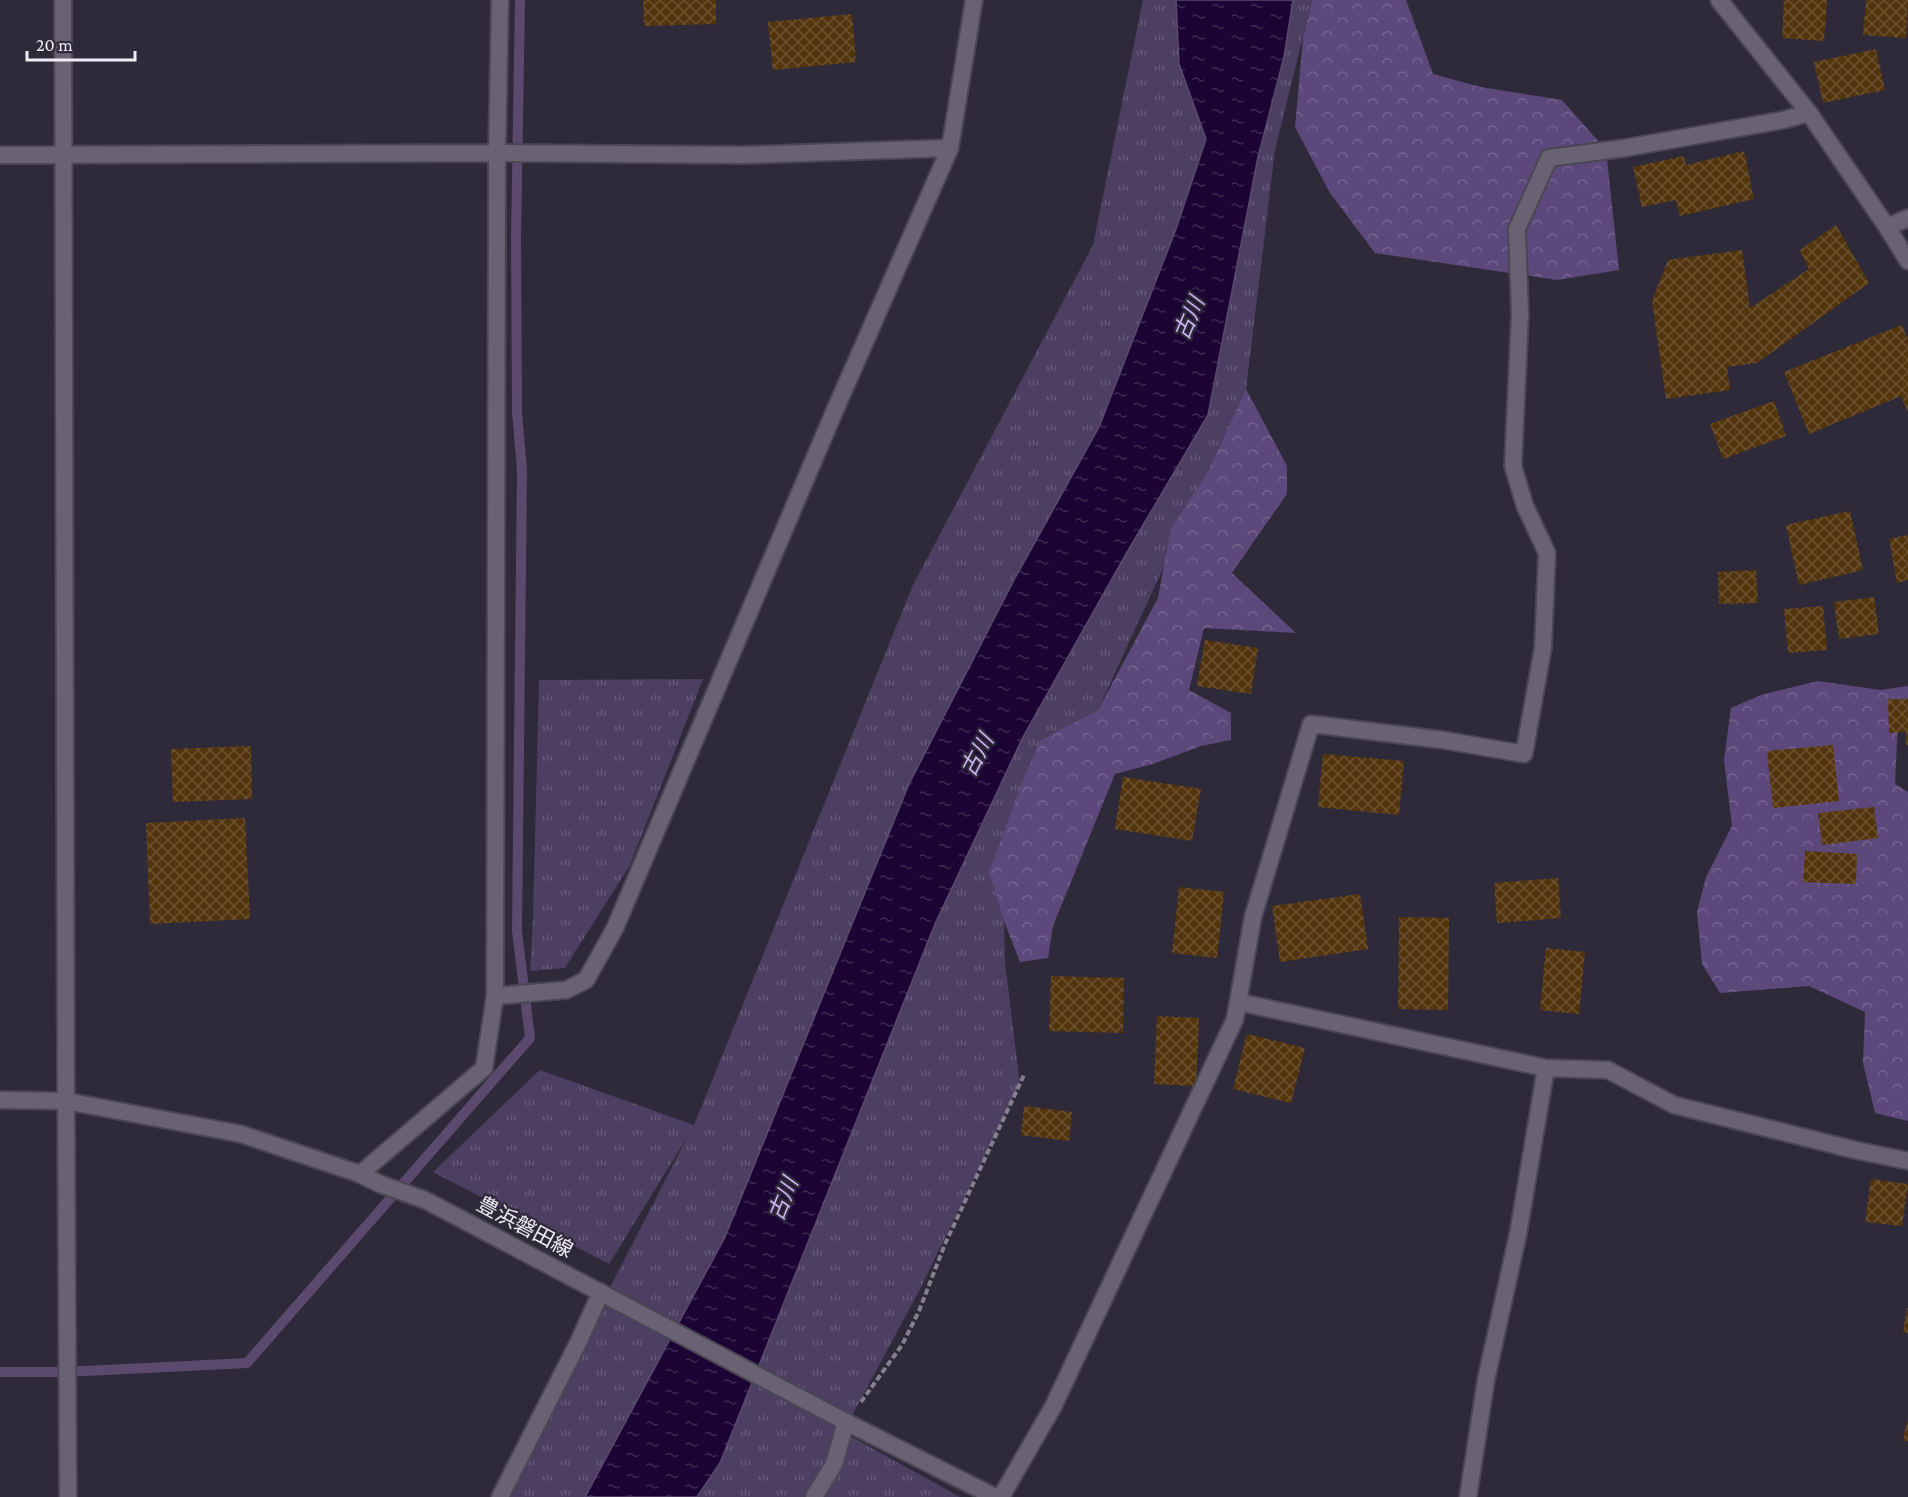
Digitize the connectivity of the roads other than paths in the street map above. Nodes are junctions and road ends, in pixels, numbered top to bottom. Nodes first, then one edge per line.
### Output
1 (63, 0) edge
2 (500, 0) edge
3 (974, 0) edge
4 (1719, 0) edge
5 (1809, 113) junction
6 (950, 148) junction
7 (496, 153) junction
8 (63, 154) junction
9 (0, 155) edge
10 (1908, 218) edge
11 (1887, 228) junction
12 (1908, 261) edge
13 (495, 996) junction
14 (1238, 1002) junction
15 (1546, 1068) junction
16 (0, 1100) edge
17 (66, 1101) junction
18 (1908, 1161) edge
19 (360, 1174) junction
20 (601, 1292) junction
21 (846, 1422) junction
22 (68, 1497) edge
23 (500, 1497) edge
24 (814, 1497) edge
25 (995, 1497) edge
26 (1001, 1497) edge
27 (1468, 1497) edge

1 - 8 street
2 - 7 street
3 - 6 street
4 - 5 street
5 - 11 street
5 - 14 street
6 - 7 street
6 - 13 street
7 - 8 street
7 - 13 street
8 - 9 street
8 - 17 street
10 - 11 street
11 - 12 street
13 - 19 street
14 - 15 street
14 - 26 street
15 - 18 street
15 - 27 street
16 - 17 street, 豊浜磐田線
17 - 19 street, 豊浜磐田線
17 - 22 street
19 - 20 street, 豊浜磐田線
20 - 21 street, 豊浜磐田線
20 - 23 street
21 - 24 street
21 - 25 street, 豊浜磐田線

